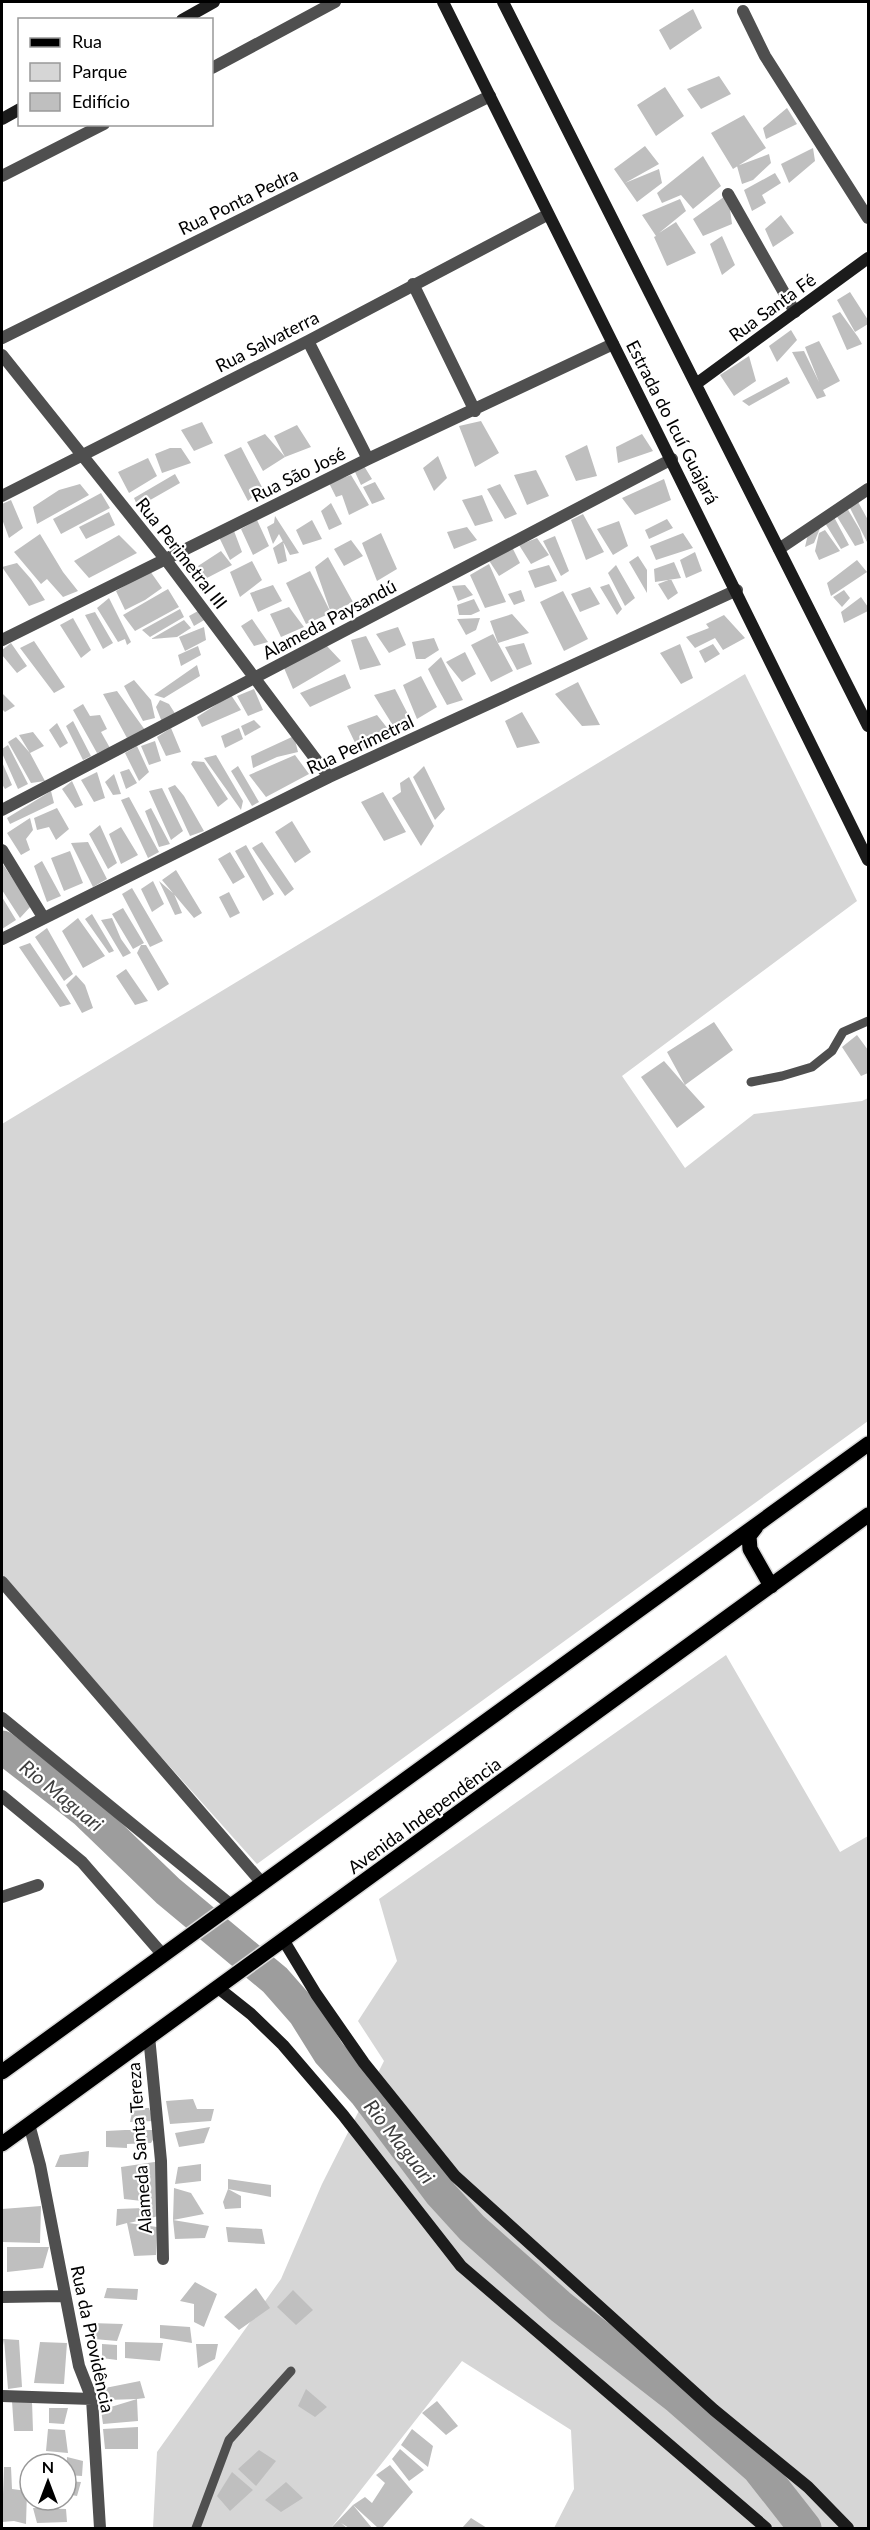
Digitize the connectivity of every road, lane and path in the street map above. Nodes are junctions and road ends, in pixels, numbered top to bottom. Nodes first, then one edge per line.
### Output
1 (214, 2) edge
2 (335, 2) edge
3 (443, 2) edge
4 (503, 2) edge
5 (743, 11) dead end
6 (186, 18) edge
7 (213, 67) edge
8 (490, 96) junction
9 (18, 110) edge
10 (2, 119) edge
11 (100, 126) edge
12 (2, 176) edge
13 (728, 194) dead end
14 (547, 215) junction
15 (868, 218) edge
16 (868, 258) edge
17 (413, 284) junction
18 (795, 312) junction
19 (2, 338) edge
20 (308, 341) junction
21 (613, 344) junction
22 (2, 355) edge
23 (696, 384) junction
24 (475, 411) junction
25 (82, 454) junction
26 (368, 459) junction
27 (672, 459) junction
28 (868, 489) edge
29 (2, 496) edge
30 (779, 549) junction
31 (166, 560) junction
32 (737, 590) junction
33 (2, 640) edge
34 (256, 678) junction
35 (868, 726) edge
36 (329, 777) junction
37 (2, 810) edge
38 (2, 850) edge
39 (868, 860) edge
40 (43, 917) junction
41 (2, 939) edge
42 (868, 1021) edge
43 (751, 1082) dead end
44 (868, 1444) edge
45 (868, 1515) edge
46 (760, 1523) junction
47 (2, 1582) edge
48 (771, 1586) junction
49 (2, 1718) edge
50 (2, 1796) edge
51 (262, 1883) junction
52 (38, 1885) dead end
53 (2, 1897) edge
54 (225, 1909) junction
55 (284, 1941) junction
56 (163, 1955) junction
57 (221, 1984) junction
58 (150, 2036) junction
59 (2, 2072) edge
60 (29, 2124) junction
61 (2, 2144) edge
62 (163, 2259) dead end
63 (63, 2296) junction
64 (2, 2297) edge
65 (291, 2371) dead end
66 (2, 2396) edge
67 (92, 2399) junction
68 (100, 2529) edge
69 (196, 2529) edge
70 (766, 2529) edge
71 (848, 2529) edge

1 - 6 main road
2 - 7 street
3 - 8 main road, Estrada do Icuí Guajará
4 - 23 main road, Estrada do Icuí Guajará
5 - 15 street
8 - 14 main road, Estrada do Icuí Guajará
8 - 19 street, Rua Ponta Pedra
9 - 10 main road
11 - 12 street
13 - 18 street
14 - 17 street, Rua Salvaterra
14 - 21 main road, Estrada do Icuí Guajará
16 - 18 main road, Rua Santa Fé
17 - 20 street, Rua Salvaterra
17 - 24 street
18 - 23 main road, Rua Santa Fé
20 - 25 street, Rua Salvaterra
20 - 26 street
21 - 24 street, Rua São José
21 - 27 main road, Estrada do Icuí Guajará
22 - 25 street, Rua Perimetral III
23 - 30 main road, Estrada do Icuí Guajará
24 - 26 street, Rua São José
25 - 29 street, Rua Salvaterra
25 - 31 street, Rua Perimetral III
26 - 31 street, Rua São José
27 - 32 main road, Estrada do Icuí Guajará
27 - 34 street, Alameda Paysandú
28 - 30 street
30 - 35 main road, Estrada do Icuí Guajará
31 - 33 street, Rua São José
31 - 34 street, Rua Perimetral III
32 - 36 street, Rua Perimetral
32 - 39 main road, Estrada do Icuí Guajará
34 - 36 street, Rua Perimetral III
34 - 37 street, Alameda Paysandú
36 - 40 street, Rua Perimetral
38 - 40 street
40 - 41 street, Rua Perimetral
42 - 43 lane
44 - 46 main road
45 - 48 main road, Avenida Independência
46 - 48 main road
46 - 51 main road
47 - 51 street
48 - 55 main road, Avenida Independência
49 - 54 street
50 - 56 street
51 - 54 main road
52 - 53 street
54 - 56 main road
55 - 57 main road, Avenida Independência
55 - 71 main road
56 - 59 main road
57 - 58 main road, Avenida Independência
57 - 70 main road
58 - 60 main road, Avenida Independência
58 - 62 street, Alameda Santa Tereza
60 - 61 main road, Avenida Independência
60 - 63 street, Rua da Providência
63 - 64 street
63 - 67 street, Rua da Providência
65 - 69 lane
66 - 67 street
67 - 68 street, Rua da Providência

